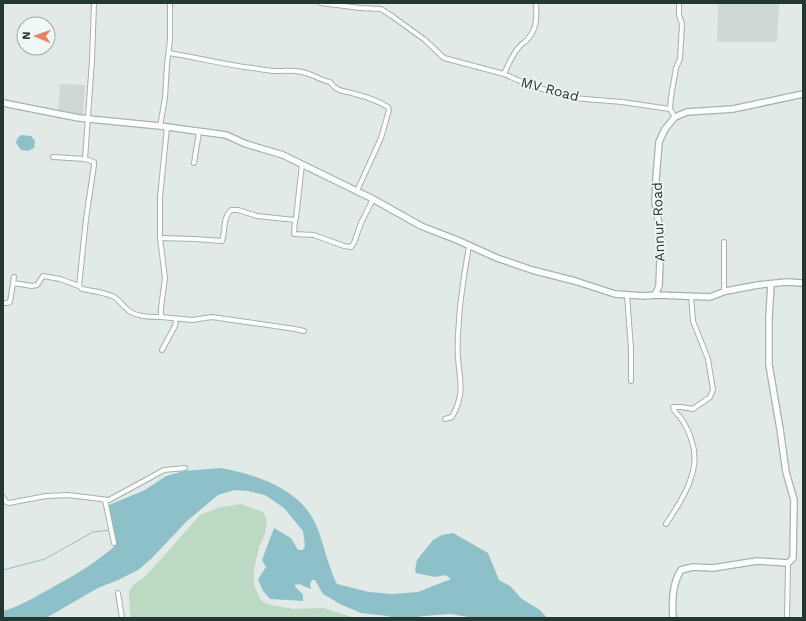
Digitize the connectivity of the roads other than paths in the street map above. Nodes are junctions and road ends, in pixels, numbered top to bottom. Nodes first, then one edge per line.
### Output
1 (94, 3) edge
2 (170, 3) edge
3 (321, 3) edge
4 (536, 3) edge
5 (679, 3) edge
6 (169, 53) junction
7 (504, 74) junction
8 (803, 94) edge
9 (3, 103) edge
10 (670, 109) junction
11 (675, 117) junction
12 (88, 119) junction
13 (160, 126) junction
14 (167, 127) junction
15 (199, 132) junction
16 (53, 157) dead end
17 (85, 158) junction
18 (194, 163) dead end
19 (302, 164) junction
20 (357, 191) junction
21 (373, 199) junction
22 (295, 220) junction
23 (160, 238) junction
24 (724, 242) dead end
25 (470, 246) junction
26 (14, 277) dead end
27 (13, 283) junction
28 (803, 283) edge
29 (771, 284) junction
30 (79, 286) junction
31 (724, 292) junction
32 (627, 295) junction
33 (656, 295) junction
34 (692, 296) junction
35 (3, 303) edge
36 (161, 317) junction
37 (176, 319) junction
38 (304, 331) dead end
39 (162, 350) dead end
40 (631, 381) dead end
41 (446, 419) dead end
42 (185, 468) dead end
43 (3, 497) edge
44 (105, 500) junction
45 (666, 524) dead end
46 (114, 543) dead end
47 (788, 563) junction
48 (118, 593) dead end
49 (122, 618) edge
50 (673, 618) edge
51 (787, 618) edge

1 - 12 street
2 - 6 street
3 - 7 street
4 - 7 street, MV Road
5 - 10 street
6 - 13 street
6 - 20 street
7 - 10 street, MV Road
8 - 11 main road
9 - 12 main road
10 - 11 street
11 - 33 main road, Annur Road
12 - 13 main road
12 - 17 street
13 - 14 main road
14 - 15 main road
14 - 23 street
15 - 18 street
15 - 19 main road
16 - 17 street
17 - 30 street
19 - 20 main road
19 - 22 street
20 - 21 main road
21 - 22 street
21 - 25 main road
22 - 23 street
23 - 36 street
24 - 31 street
25 - 32 main road
25 - 41 street
26 - 27 street
27 - 30 street
27 - 35 street
28 - 29 main road
29 - 31 main road
29 - 47 main road
30 - 36 street
31 - 34 main road
32 - 33 main road
32 - 40 street
33 - 34 main road
34 - 45 street
36 - 37 street
37 - 38 street
37 - 39 street
42 - 44 street
43 - 44 street
44 - 46 street
47 - 50 main road
47 - 51 street
48 - 49 street

